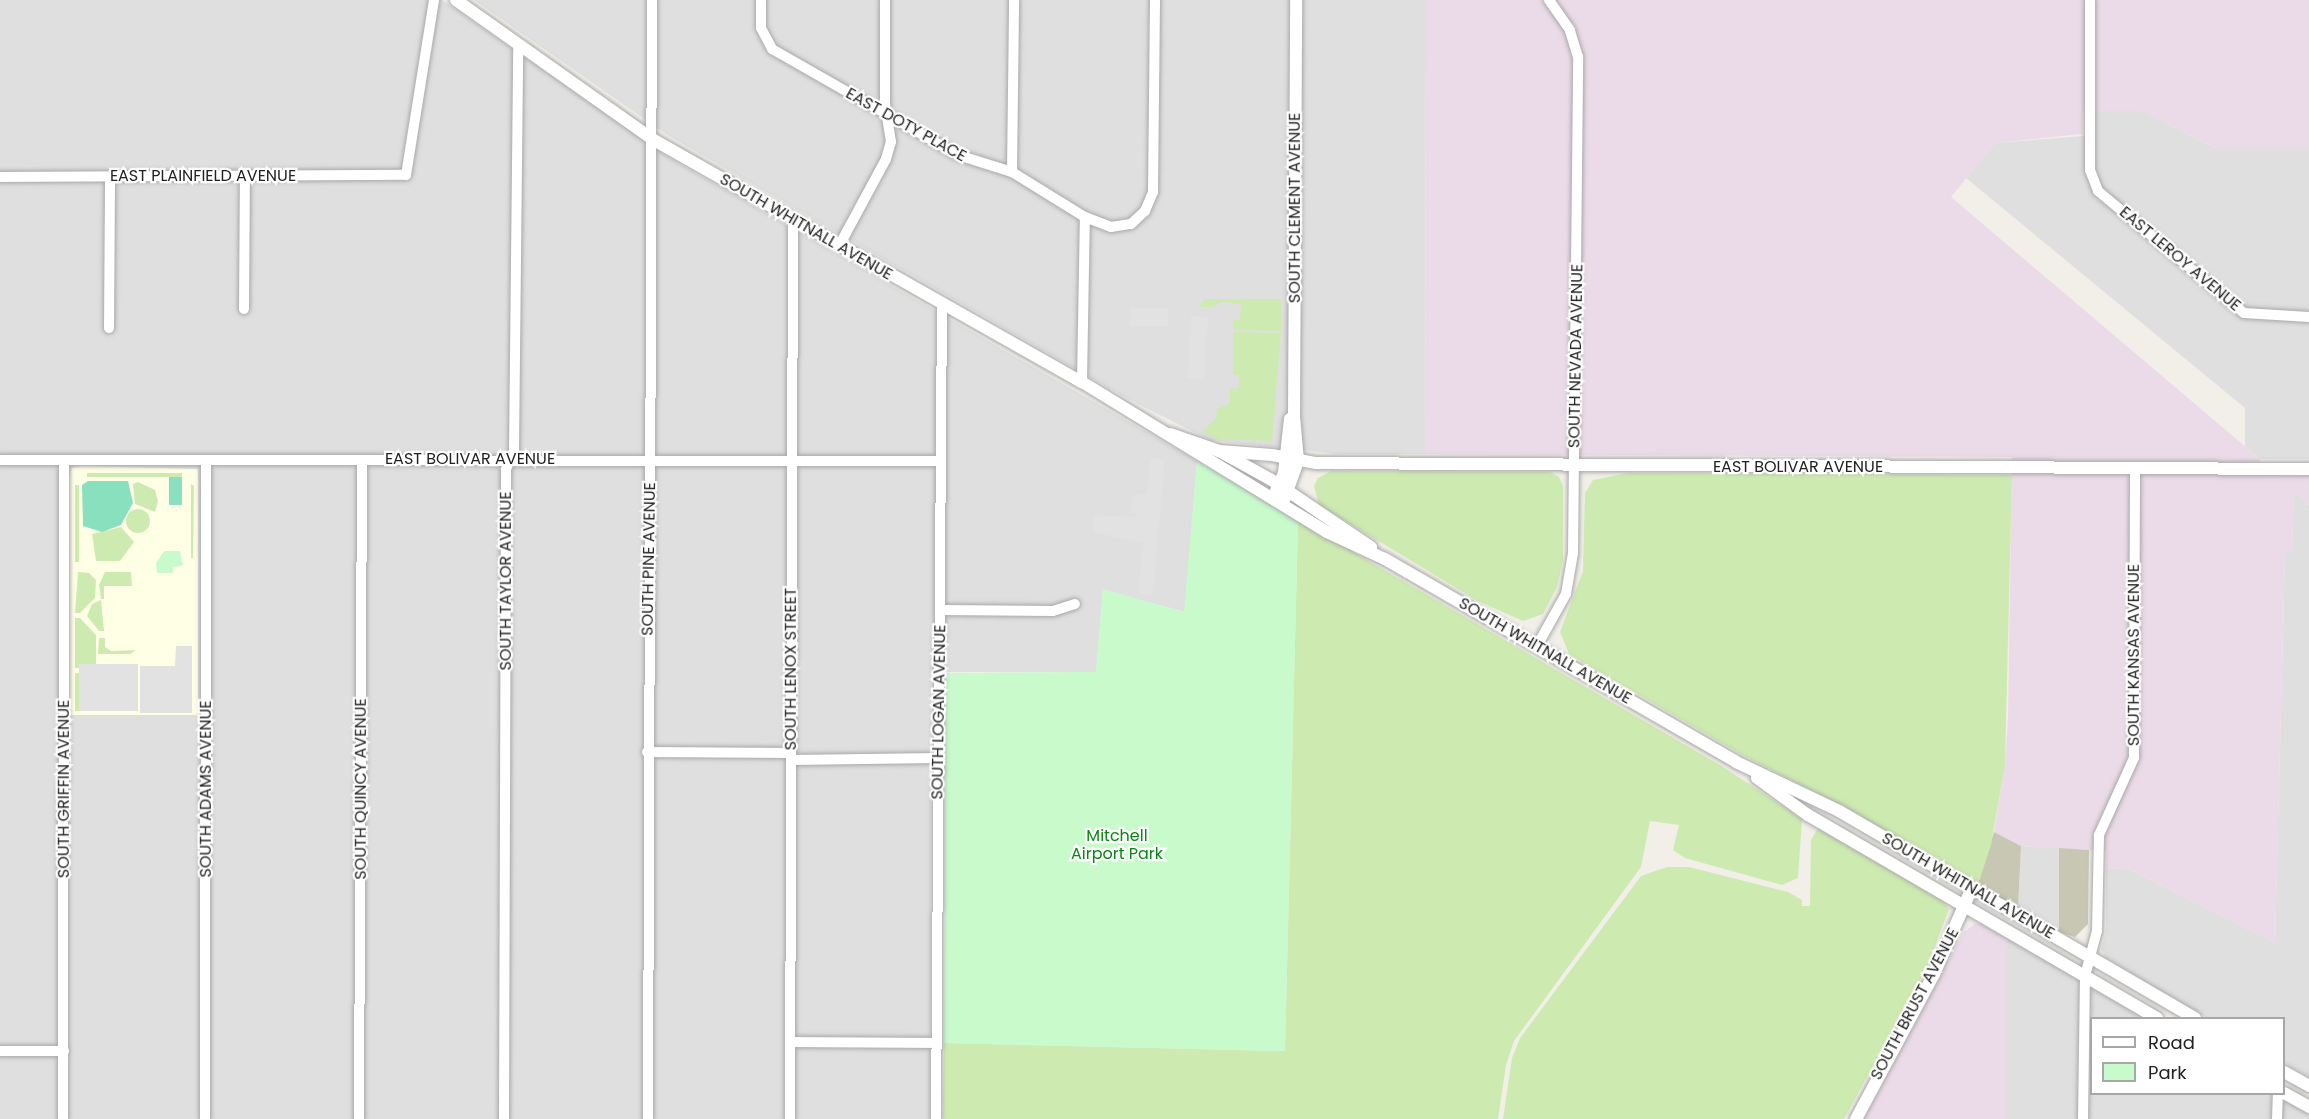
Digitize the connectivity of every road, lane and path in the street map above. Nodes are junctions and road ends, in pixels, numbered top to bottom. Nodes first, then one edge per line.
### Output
1 (434, 0) edge
2 (456, 0) edge
3 (652, 0) edge
4 (761, 0) edge
5 (885, 0) edge
6 (1014, 0) edge
7 (1155, 0) edge
8 (1296, 0) edge
9 (1549, 0) edge
10 (2090, 0) edge
11 (518, 45) junction
12 (888, 116) junction
13 (652, 139) junction
14 (1012, 172) junction
15 (0, 177) edge
16 (110, 177) junction
17 (245, 177) junction
18 (1085, 217) junction
19 (793, 220) junction
20 (839, 246) junction
21 (942, 304) junction
22 (244, 309) dead end
23 (2309, 317) edge
24 (109, 328) dead end
25 (1082, 382) junction
26 (1170, 434) junction
27 (1219, 451) junction
28 (362, 459) junction
29 (510, 459) junction
30 (650, 459) junction
31 (0, 460) edge
32 (64, 460) junction
33 (206, 460) junction
34 (792, 460) junction
35 (940, 461) junction
36 (1292, 461) junction
37 (1575, 465) junction
38 (2135, 469) junction
39 (2309, 469) edge
40 (1284, 487) junction
41 (1278, 500) junction
42 (1385, 559) junction
43 (1075, 604) dead end
44 (940, 610) junction
45 (1537, 646) junction
46 (647, 752) junction
47 (790, 756) junction
48 (938, 758) junction
49 (1736, 762) junction
50 (1972, 888) junction
51 (1965, 906) junction
52 (2088, 955) junction
53 (2085, 976) junction
54 (2155, 1017) edge
55 (2193, 1017) edge
56 (790, 1042) junction
57 (937, 1043) junction
58 (0, 1051) edge
59 (64, 1051) junction
60 (2285, 1075) edge
61 (2309, 1086) edge
62 (2285, 1094) edge
63 (2278, 1095) edge
64 (2309, 1107) edge
65 (63, 1119) edge
66 (205, 1119) edge
67 (359, 1119) edge
68 (504, 1119) edge
69 (648, 1119) edge
70 (790, 1119) edge
71 (936, 1119) edge
72 (1856, 1119) edge
73 (2083, 1119) edge
74 (2277, 1119) edge

1 - 17 street, EAST PLAINFIELD AVENUE
2 - 11 street, SOUTH WHITNALL AVENUE
3 - 13 street, SOUTH PINE AVENUE
4 - 12 street, EAST DOTY PLACE
5 - 12 street
6 - 14 street
7 - 18 street, EAST DOTY PLACE
8 - 36 street, SOUTH CLEMENT AVENUE
9 - 37 street, SOUTH NEVADA AVENUE
10 - 23 street, EAST LEROY AVENUE
11 - 13 street, SOUTH WHITNALL AVENUE
11 - 29 street, SOUTH TAYLOR AVENUE
12 - 14 street, EAST DOTY PLACE
12 - 20 street
13 - 19 street, SOUTH WHITNALL AVENUE
13 - 30 street, SOUTH PINE AVENUE
14 - 18 street, EAST DOTY PLACE
15 - 16 street, EAST PLAINFIELD AVENUE
16 - 17 street, EAST PLAINFIELD AVENUE
16 - 24 street
17 - 22 street
18 - 25 street
19 - 20 street, SOUTH WHITNALL AVENUE
19 - 34 street, SOUTH LENOX STREET
20 - 21 street, SOUTH WHITNALL AVENUE
21 - 25 street, SOUTH WHITNALL AVENUE
21 - 35 street, SOUTH LOGAN AVENUE
25 - 26 street, SOUTH WHITNALL AVENUE
26 - 27 street, SOUTH WHITNALL AVENUE
26 - 41 street, SOUTH WHITNALL AVENUE
27 - 36 street, EAST BOLIVAR AVENUE
27 - 40 street, SOUTH WHITNALL AVENUE
28 - 29 street, EAST BOLIVAR AVENUE
28 - 33 street, EAST BOLIVAR AVENUE
28 - 67 street, SOUTH QUINCY AVENUE
29 - 30 street, EAST BOLIVAR AVENUE
29 - 68 street, SOUTH TAYLOR AVENUE
30 - 34 street, EAST BOLIVAR AVENUE
30 - 46 street, SOUTH PINE AVENUE
31 - 32 street, EAST BOLIVAR AVENUE
32 - 33 street, EAST BOLIVAR AVENUE
32 - 59 street, SOUTH GRIFFIN AVENUE
33 - 66 street, SOUTH ADAMS AVENUE
34 - 35 street, EAST BOLIVAR AVENUE
34 - 47 street, SOUTH LENOX STREET
35 - 44 street, SOUTH LOGAN AVENUE
36 - 37 street, EAST BOLIVAR AVENUE
36 - 40 street, SOUTH CLEMENT AVENUE
37 - 38 street, EAST BOLIVAR AVENUE
37 - 45 street, SOUTH NEVADA AVENUE
38 - 39 street, EAST BOLIVAR AVENUE
38 - 52 street, SOUTH KANSAS AVENUE
40 - 41 street, SOUTH CLEMENT AVENUE
40 - 42 street, SOUTH WHITNALL AVENUE
41 - 42 street, SOUTH WHITNALL AVENUE
42 - 45 street, SOUTH WHITNALL AVENUE
43 - 44 street
44 - 48 street, SOUTH LOGAN AVENUE
45 - 49 street, SOUTH WHITNALL AVENUE
46 - 47 street
46 - 69 street, SOUTH PINE AVENUE
47 - 48 street
47 - 56 street, SOUTH LENOX STREET
48 - 57 street, SOUTH LOGAN AVENUE
49 - 50 street, SOUTH WHITNALL AVENUE
49 - 51 street, SOUTH WHITNALL AVENUE
50 - 51 street, SOUTH BRUST AVENUE
50 - 52 street, SOUTH WHITNALL AVENUE
51 - 53 street, SOUTH WHITNALL AVENUE
51 - 72 street, SOUTH BRUST AVENUE
52 - 53 street, SOUTH KANSAS AVENUE
52 - 55 street, SOUTH WHITNALL AVENUE
53 - 54 street, SOUTH WHITNALL AVENUE
53 - 73 street, SOUTH KANSAS AVENUE
56 - 57 street
56 - 70 street, SOUTH LENOX STREET
57 - 71 street, SOUTH LOGAN AVENUE
58 - 59 street
59 - 65 street, SOUTH GRIFFIN AVENUE
60 - 61 street
62 - 64 street
63 - 74 street

